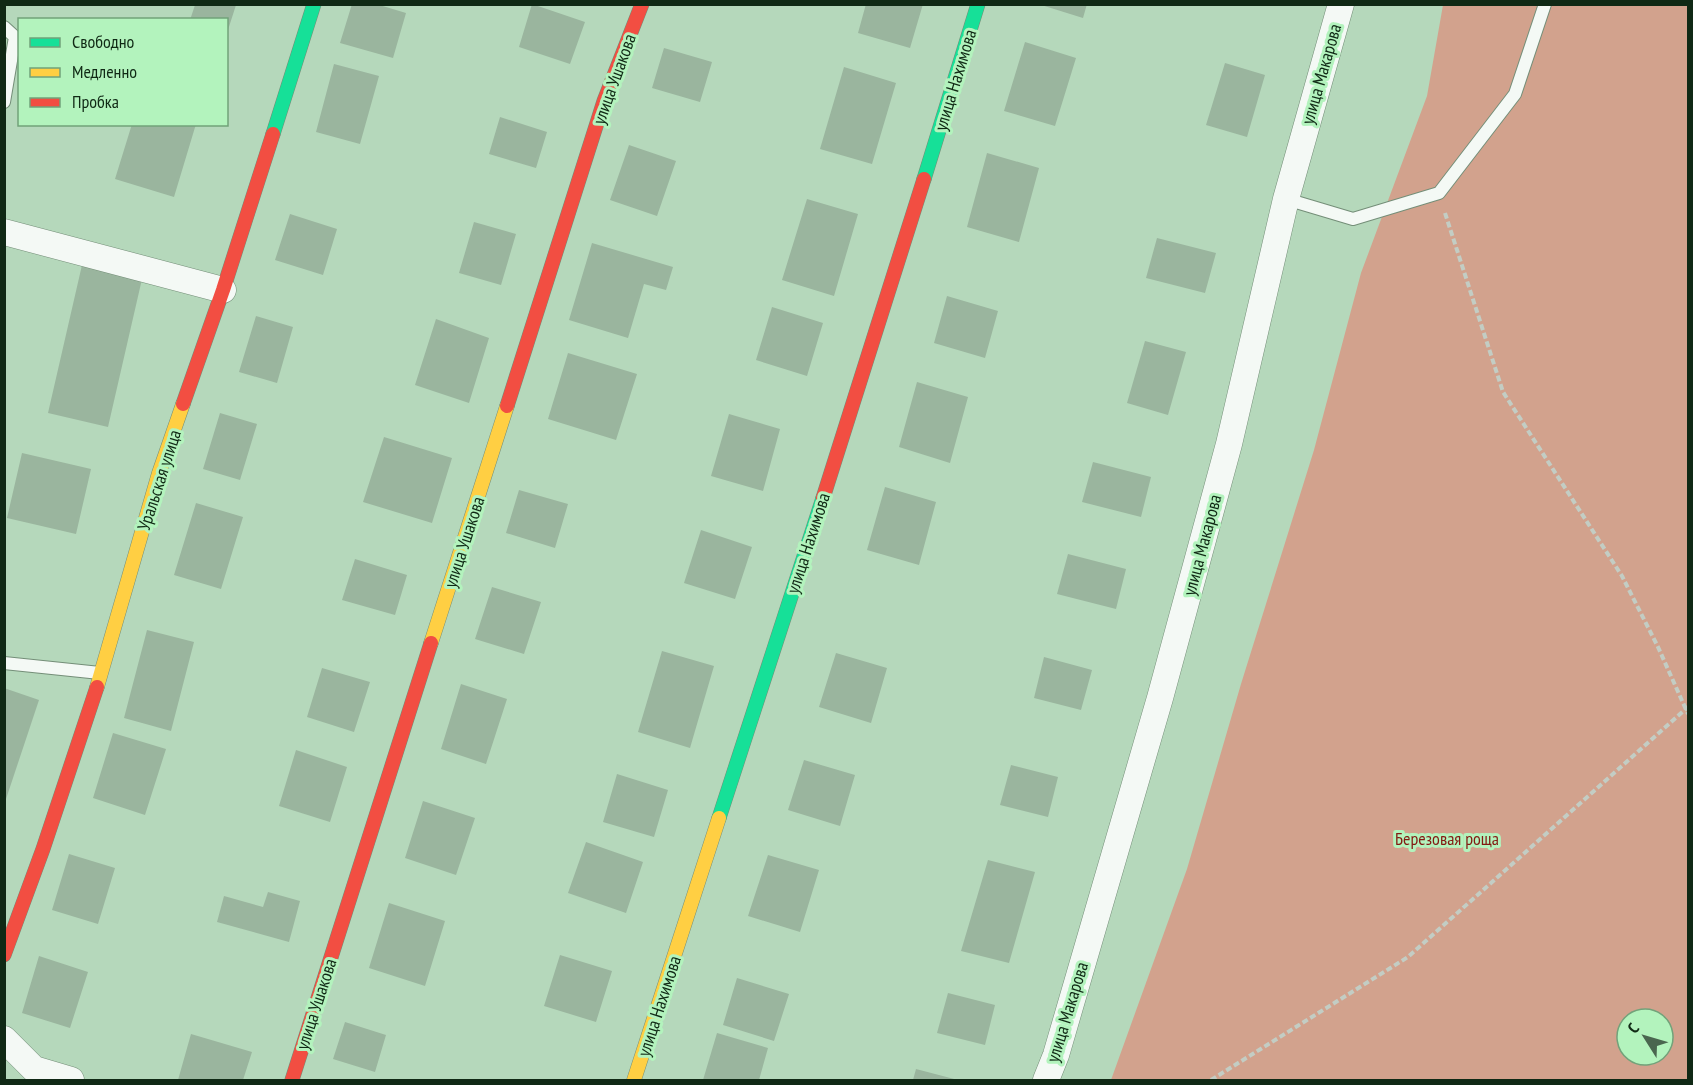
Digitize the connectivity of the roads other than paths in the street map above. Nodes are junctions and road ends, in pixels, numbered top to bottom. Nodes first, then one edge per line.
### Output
1 (314, 4) edge
2 (642, 4) edge
3 (978, 4) edge
4 (1341, 4) edge
5 (1545, 4) edge
6 (4, 27) edge
7 (4, 102) edge
8 (1286, 199) junction
9 (4, 232) edge
10 (223, 290) junction
11 (4, 663) edge
12 (101, 673) junction
13 (4, 955) edge
14 (4, 1039) edge
15 (71, 1080) edge
16 (292, 1080) edge
17 (634, 1080) edge
18 (1046, 1080) edge

1 - 10 street, Уральская улица
2 - 16 street, улица Ушакова
3 - 17 street, улица Нахимова
4 - 8 street, улица Макарова
5 - 8 lane
6 - 7 lane
8 - 18 street, улица Макарова
9 - 10 street
10 - 12 street, Уральская улица
11 - 12 lane
12 - 13 street, Уральская улица
14 - 15 street

